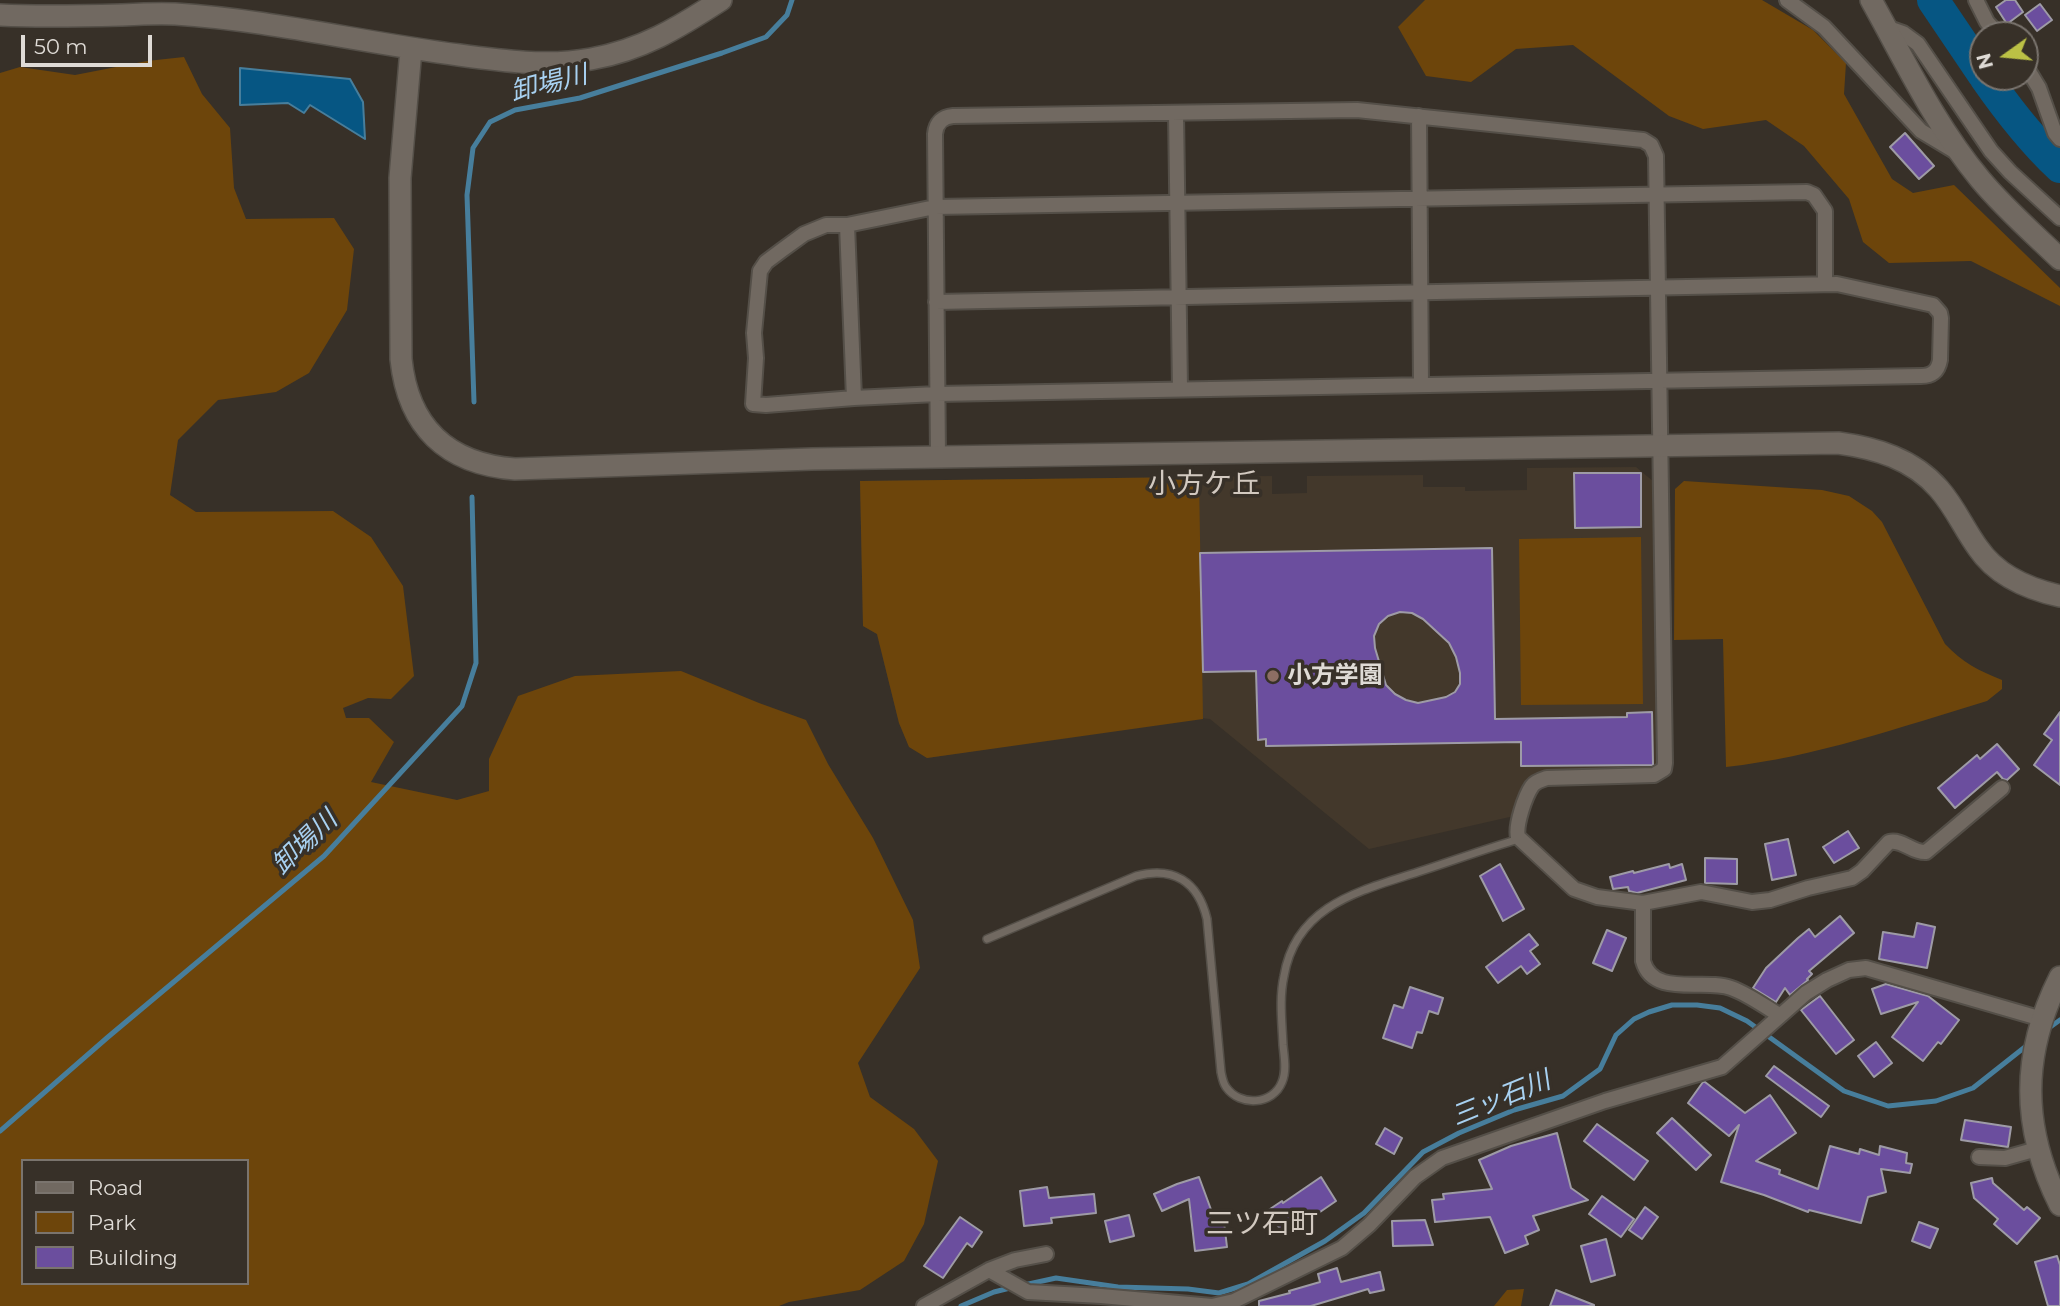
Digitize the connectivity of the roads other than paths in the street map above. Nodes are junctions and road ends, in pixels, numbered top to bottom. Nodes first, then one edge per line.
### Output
1 (721, 0) edge
2 (1787, 0) edge
3 (1871, 0) edge
4 (1976, 0) edge
5 (0, 15) edge
6 (1986, 21) edge
7 (1886, 27) junction
8 (411, 49) junction
9 (2039, 88) edge
10 (1176, 113) junction
11 (1419, 117) junction
12 (2060, 139) edge
13 (1963, 157) junction
14 (1656, 194) junction
15 (1419, 199) junction
16 (1177, 203) junction
17 (935, 207) junction
18 (2060, 218) edge
19 (847, 225) junction
20 (2060, 259) edge
21 (1825, 284) junction
22 (1658, 287) junction
23 (1420, 292) junction
24 (1179, 297) junction
25 (936, 302) junction
26 (1659, 380) junction
27 (1421, 384) junction
28 (1180, 388) junction
29 (937, 394) junction
30 (854, 398) junction
31 (1660, 445) junction
32 (938, 457) junction
33 (2060, 596) edge
34 (2002, 788) dead end
35 (1519, 839) junction
36 (1643, 903) junction
37 (987, 939) dead end
38 (2060, 977) edge
39 (1777, 1017) junction
40 (2042, 1019) junction
41 (2038, 1149) junction
42 (1979, 1157) dead end
43 (2058, 1196) edge
44 (1046, 1254) dead end
45 (992, 1272) junction
46 (924, 1306) edge
47 (1212, 1306) edge

1 - 8 street
2 - 13 street
3 - 7 street
4 - 6 street
5 - 8 street
7 - 13 street
7 - 18 street
8 - 32 street
9 - 12 street
10 - 11 street
10 - 16 street
10 - 17 street
11 - 14 street
11 - 15 street
13 - 20 street
14 - 15 street
14 - 21 street
14 - 22 street
15 - 16 street
15 - 23 street
16 - 17 street
16 - 24 street
17 - 19 street
17 - 25 street
19 - 30 street
19 - 30 street
21 - 22 street
21 - 26 street
22 - 23 street
22 - 26 street
23 - 24 street
23 - 27 street
24 - 25 street
24 - 28 street
25 - 29 street
26 - 27 street
26 - 31 street
27 - 28 street
28 - 29 street
29 - 30 street
29 - 32 street
31 - 32 street
31 - 33 street
31 - 35 street
34 - 36 street
35 - 36 street
35 - 37 lane
36 - 39 street
38 - 40 street
39 - 40 street
39 - 47 street
40 - 41 street
41 - 42 street
41 - 43 street
44 - 45 street
45 - 46 street
45 - 47 street

